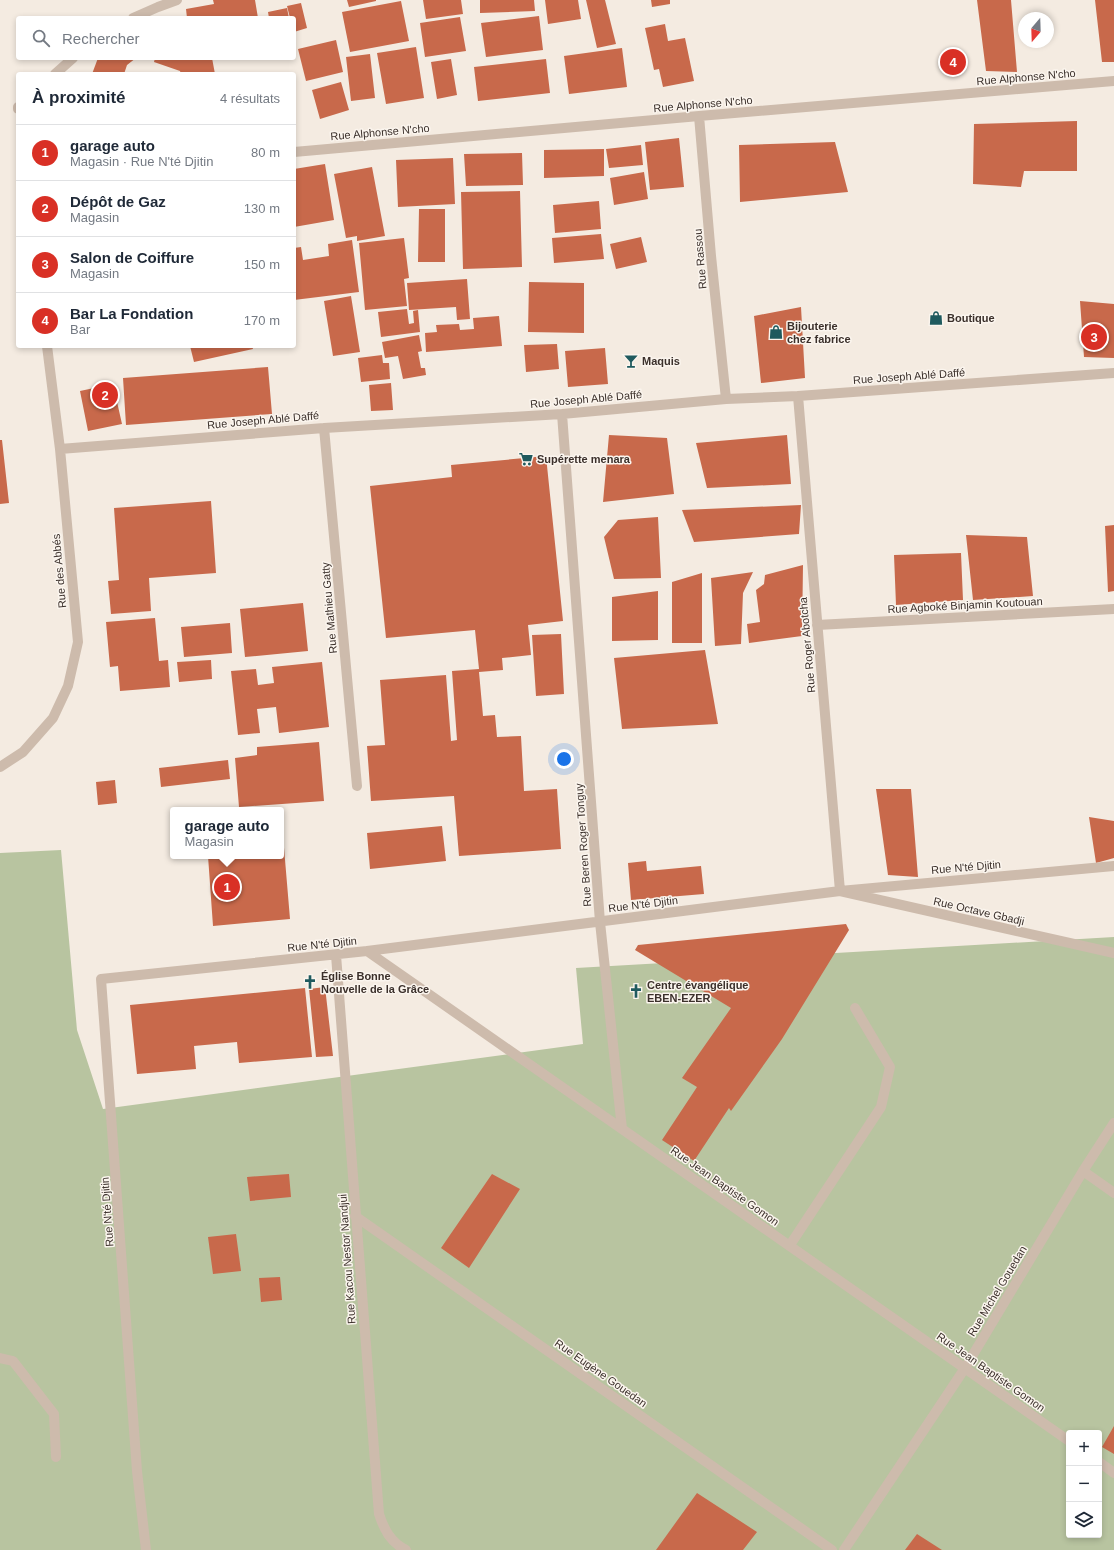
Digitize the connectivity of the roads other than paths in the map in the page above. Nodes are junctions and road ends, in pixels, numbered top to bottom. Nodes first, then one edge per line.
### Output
1 (177, 0) edge
2 (138, 16) edge
3 (71, 60) edge
4 (57, 72) edge
5 (1114, 82) edge
6 (699, 116) junction
7 (296, 152) edge
8 (46, 348) edge
9 (1114, 373) edge
10 (798, 396) junction
11 (726, 399) junction
12 (562, 414) junction
13 (324, 428) junction
14 (60, 449) junction
15 (1114, 609) edge
16 (817, 626) junction
17 (0, 766) edge
18 (357, 786) dead end
19 (1114, 866) edge
20 (840, 891) junction
21 (600, 922) junction
22 (367, 951) junction
23 (1114, 954) edge
24 (336, 955) junction
25 (854, 1008) dead end
26 (1114, 1123) edge
27 (622, 1129) junction
28 (1083, 1171) junction
29 (1114, 1193) edge
30 (355, 1216) junction
31 (790, 1245) junction
32 (0, 1358) edge
33 (965, 1368) junction
34 (1066, 1439) edge
35 (56, 1457) dead end
36 (1102, 1464) edge
37 (1114, 1473) edge
38 (146, 1550) edge
39 (406, 1550) edge
40 (832, 1550) edge
41 (844, 1550) edge

1 - 2 street
3 - 4 street
5 - 6 street, Rue Alphonse N'cho
6 - 7 street, Rue Alphonse N'cho
6 - 11 street, Rue Rassou
8 - 14 street, Rue des Abbés
9 - 10 street, Rue Joseph Ablé Daffé
10 - 11 street, Rue Joseph Ablé Daffé
10 - 16 street, Rue Roger Abotcha
11 - 12 street, Rue Joseph Ablé Daffé
12 - 13 street, Rue Joseph Ablé Daffé
12 - 21 street, Rue Beren Roger Tonguy
13 - 14 street, Rue Joseph Ablé Daffé
13 - 18 street, Rue Mathieu Gatty
14 - 17 street, Rue des Abbés
15 - 16 street, Rue Agboké Binjamin Koutouan
16 - 20 street, Rue Roger Abotcha
19 - 20 street, Rue N'té Djitin
20 - 21 street, Rue N'té Djitin
20 - 23 street, Rue Octave Gbadji
21 - 22 street, Rue N'té Djitin
21 - 27 street, Rue Beren Roger Tonguy
22 - 24 street, Rue N'té Djitin
22 - 27 street, Rue Jean Baptiste Gomon
24 - 30 street, Rue Kacou Nestor Nandjui
24 - 38 street, Rue N'té Djitin
25 - 31 street
26 - 28 street, Rue Michel Gouedan
27 - 31 street, Rue Jean Baptiste Gomon
28 - 29 street
28 - 33 street, Rue Michel Gouedan
30 - 39 street, Rue Kacou Nestor Nandjui
30 - 40 street, Rue Eugène Gouedan
31 - 33 street, Rue Jean Baptiste Gomon
32 - 35 street
33 - 34 street, Rue Jean Baptiste Gomon
33 - 41 street, Rue Michel Gouedan
36 - 37 street

